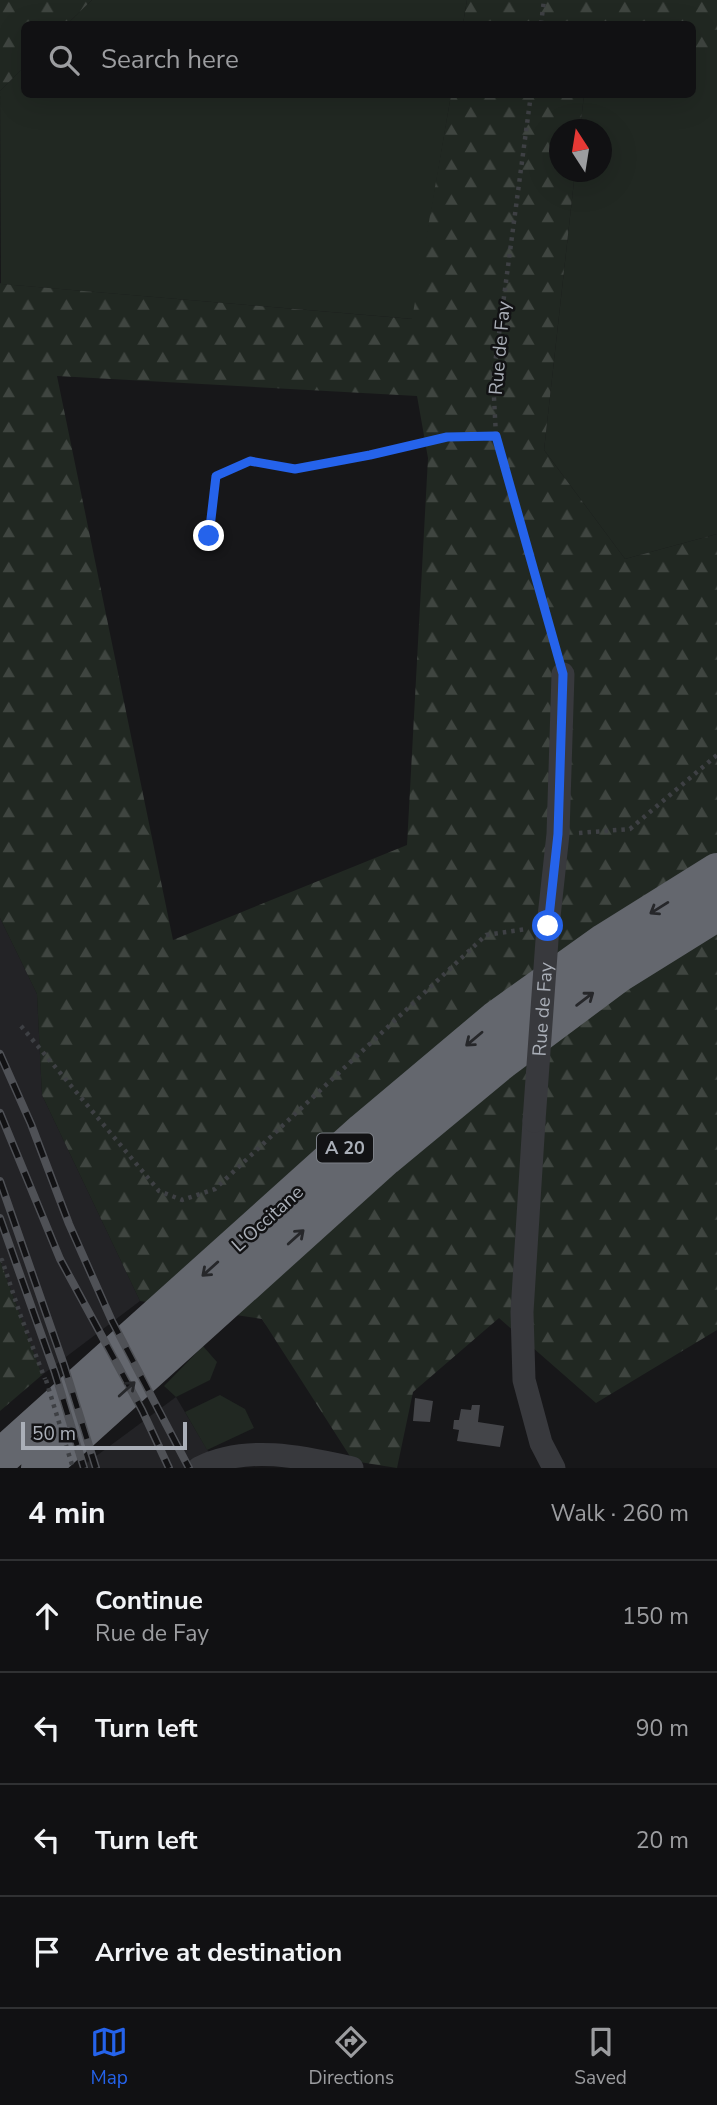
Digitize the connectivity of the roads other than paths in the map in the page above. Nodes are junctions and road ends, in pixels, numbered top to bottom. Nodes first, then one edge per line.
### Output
1 (563, 674) road end
2 (717, 872) edge
3 (717, 912) edge
4 (0, 1458) edge
5 (40, 1468) edge
6 (199, 1468) edge
7 (352, 1468) edge
8 (554, 1468) edge

1 - 8 street, Rue de Fay, bridge
2 -> 4 highway, L'Occitane / A 20
5 -> 3 highway, L'Occitane / A 20
6 - 7 street

